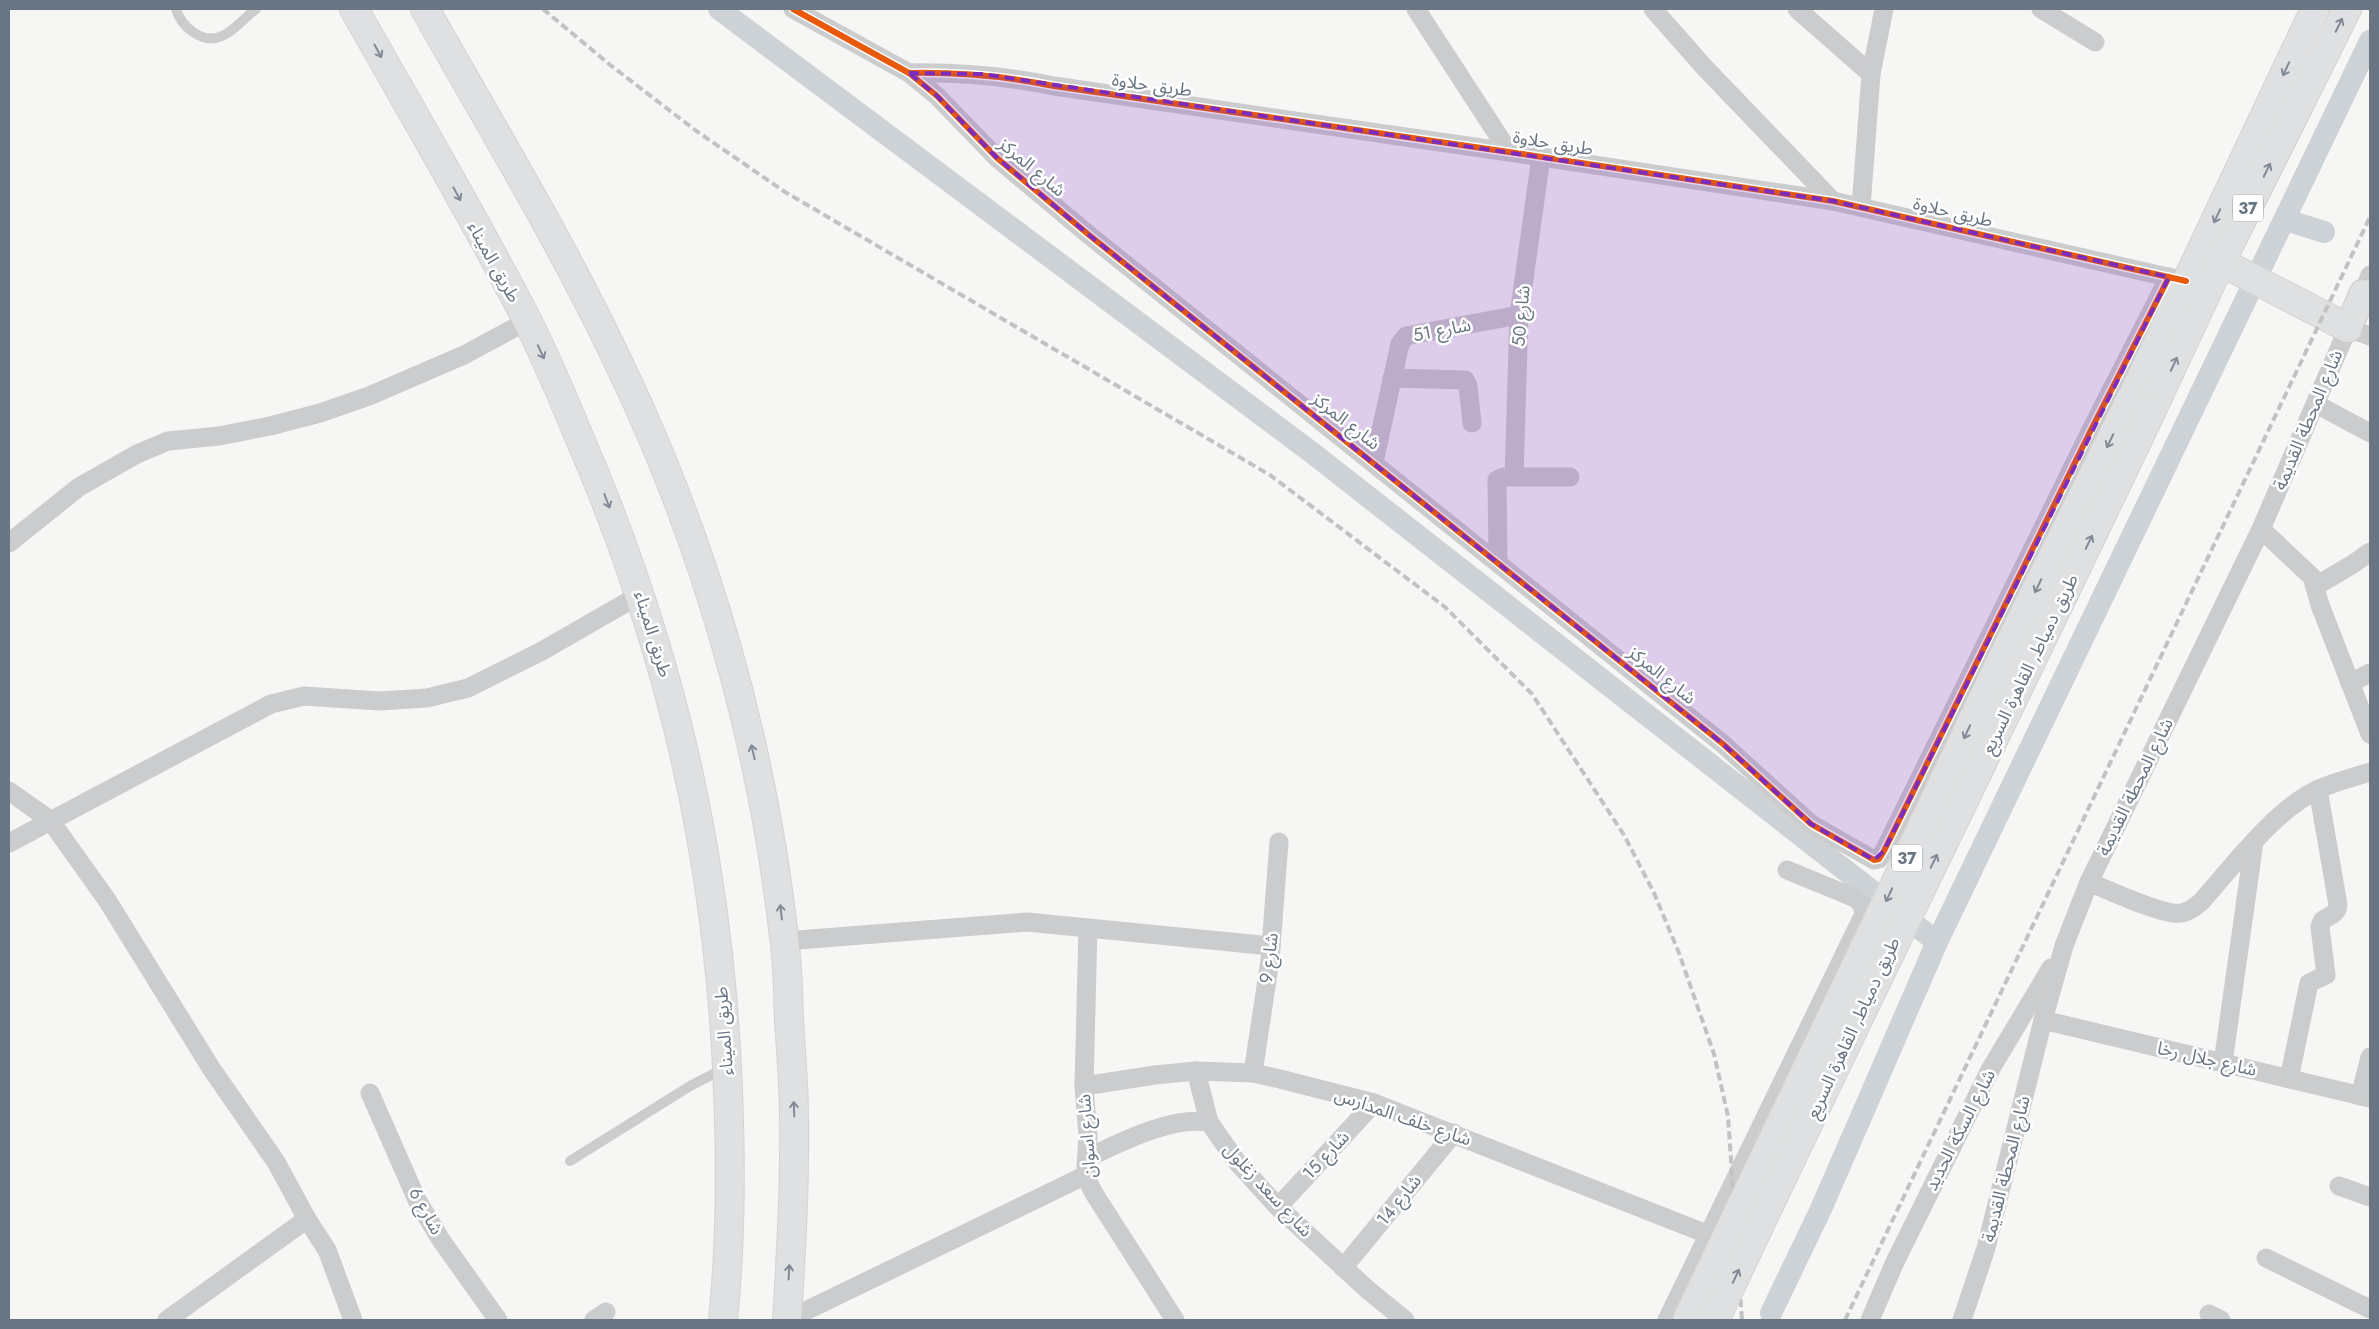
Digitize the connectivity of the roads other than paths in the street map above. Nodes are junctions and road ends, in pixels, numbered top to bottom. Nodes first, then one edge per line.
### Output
1 (176, 9) edge
2 (256, 9) edge
3 (354, 9) edge
4 (425, 9) edge
5 (793, 9) edge
6 (1416, 9) edge
7 (1653, 9) edge
8 (1796, 9) edge
9 (1884, 9) edge
10 (2041, 9) edge
11 (2315, 9) edge
12 (2347, 9) edge
13 (2095, 42) dead end
14 (908, 73) junction
15 (1871, 74) junction
16 (1509, 152) junction
17 (1541, 156) junction
18 (1833, 201) junction
19 (1861, 207) junction
20 (2221, 262) junction
21 (2178, 279) junction
22 (2368, 288) edge
23 (1519, 315) junction
24 (527, 321) junction
25 (2359, 332) edge
26 (1392, 378) junction
27 (2143, 403) junction
28 (2316, 404) junction
29 (1472, 423) dead end
30 (2370, 433) edge
31 (1374, 462) junction
32 (1514, 477) junction
33 (1570, 477) dead end
34 (2261, 529) junction
35 (9, 543) edge
36 (2369, 556) edge
37 (1498, 562) junction
38 (2316, 586) junction
39 (641, 594) junction
40 (2370, 673) edge
41 (2350, 683) junction
42 (2370, 734) edge
43 (2370, 772) edge
44 (2318, 789) junction
45 (9, 791) edge
46 (50, 820) junction
47 (1279, 842) dead end
48 (2254, 842) junction
49 (9, 843) edge
50 (1788, 870) dead end
51 (2089, 882) junction
52 (1088, 928) junction
53 (785, 941) junction
54 (1272, 946) junction
55 (2064, 946) junction
56 (2043, 1020) junction
57 (2370, 1057) edge
58 (2224, 1063) junction
59 (728, 1067) junction
60 (1196, 1071) junction
61 (1253, 1073) junction
62 (2290, 1079) junction
63 (1084, 1086) junction
64 (370, 1093) dead end
65 (2365, 1097) edge
66 (1374, 1103) junction
67 (1209, 1122) junction
68 (1454, 1133) junction
69 (570, 1161) dead end
70 (1087, 1166) junction
71 (2339, 1186) dead end
72 (2370, 1197) edge
73 (1278, 1207) junction
74 (307, 1219) junction
75 (1707, 1234) junction
76 (2266, 1258) dead end
77 (1343, 1268) junction
78 (2370, 1309) edge
79 (167, 1320) edge
80 (353, 1320) edge
81 (498, 1320) edge
82 (723, 1320) edge
83 (787, 1320) edge
84 (1175, 1320) edge
85 (1405, 1320) edge
86 (1667, 1320) edge
87 (1687, 1320) edge
88 (1715, 1320) edge
89 (1870, 1320) edge
90 (1962, 1320) edge

1 - 2 lane
3 -> 24 highway, طريق الميناء
53 -> 4 highway
5 - 14 street, شارع المركز
6 - 16 street
7 - 18 street
8 - 15 street
9 - 15 street
10 - 13 street
11 -> 21 highway, طريق دمياط, القاهرة السريع / 37
20 -> 12 highway, طريق دمياط, القاهرة السريع / 37
14 - 16 street, طريق حلاوة
14 - 31 street, شارع المركز
15 - 19 street
16 - 17 street, طريق حلاوة
17 - 18 street, طريق حلاوة
17 - 23 street, شارع 50
18 - 19 street, طريق حلاوة
19 - 21 street, طريق حلاوة
20 - 25 highway
27 -> 20 highway, طريق دمياط, القاهرة السريع / 37
21 - 27 highway, طريق دمياط, القاهرة السريع / 37
21 - 37 street, شارع المركز
22 - 25 main road, شارع المحطة القديمة
23 - 26 street, شارع 51
23 - 32 street, شارع 50
24 - 35 street
24 -> 39 highway, طريق الميناء
25 - 28 street, شارع المحطة القديمة
26 - 29 street
26 - 31 street, شارع 51
27 -> 87 highway, طريق دمياط, القاهرة السريع / 37, bridge
88 -> 27 highway, طريق دمياط, القاهرة السريع / 37, bridge
28 - 30 street
28 - 34 street, شارع المحطة القديمة
31 - 37 street, شارع المركز
32 - 33 street
32 - 37 street
34 - 38 street
34 - 51 street, شارع المحطة القديمة
36 - 38 street
38 - 41 street
39 - 46 street
39 - 59 highway, طريق الميناء
40 - 41 street
41 - 42 street
43 - 44 street
44 - 48 street
44 - 62 street
45 - 46 street
46 - 49 street
46 - 74 street
47 - 54 street, شارع 9
48 - 51 street
48 - 58 street
50 - 75 street
51 - 55 street, شارع المحطة القديمة
52 - 53 street
52 - 54 street
52 - 63 street, شارع اسوان
83 -> 53 highway
54 - 61 street, شارع 9
55 - 56 street, شارع المحطة القديمة
55 - 89 street, شارع السكة الحديد
56 - 58 street, شارع جلال رخا
56 - 90 street, شارع المحطة القديمة
57 - 65 street
58 - 62 street, شارع جلال رخا
59 - 69 lane
59 - 82 highway, طريق الميناء
60 - 61 street, شارع خلف المدارس
60 - 63 street, شارع خلف المدارس
60 - 67 street
61 - 66 street, شارع خلف المدارس
62 - 65 street, شارع جلال رخا
63 - 70 street, شارع اسوان
64 - 81 street, شارع 6
66 - 68 street, شارع خلف المدارس
66 - 73 street, شارع 15
67 - 70 street
67 - 73 street, شارع سعد زغلول
68 - 75 street, شارع خلف المدارس
68 - 77 street, شارع 14
70 - 83 street
70 - 84 street, شارع اسوان
71 - 72 street
73 - 77 street, شارع سعد زغلول
74 - 79 street
74 - 80 street
75 - 86 street
76 - 78 street
77 - 85 street, شارع سعد زغلول

